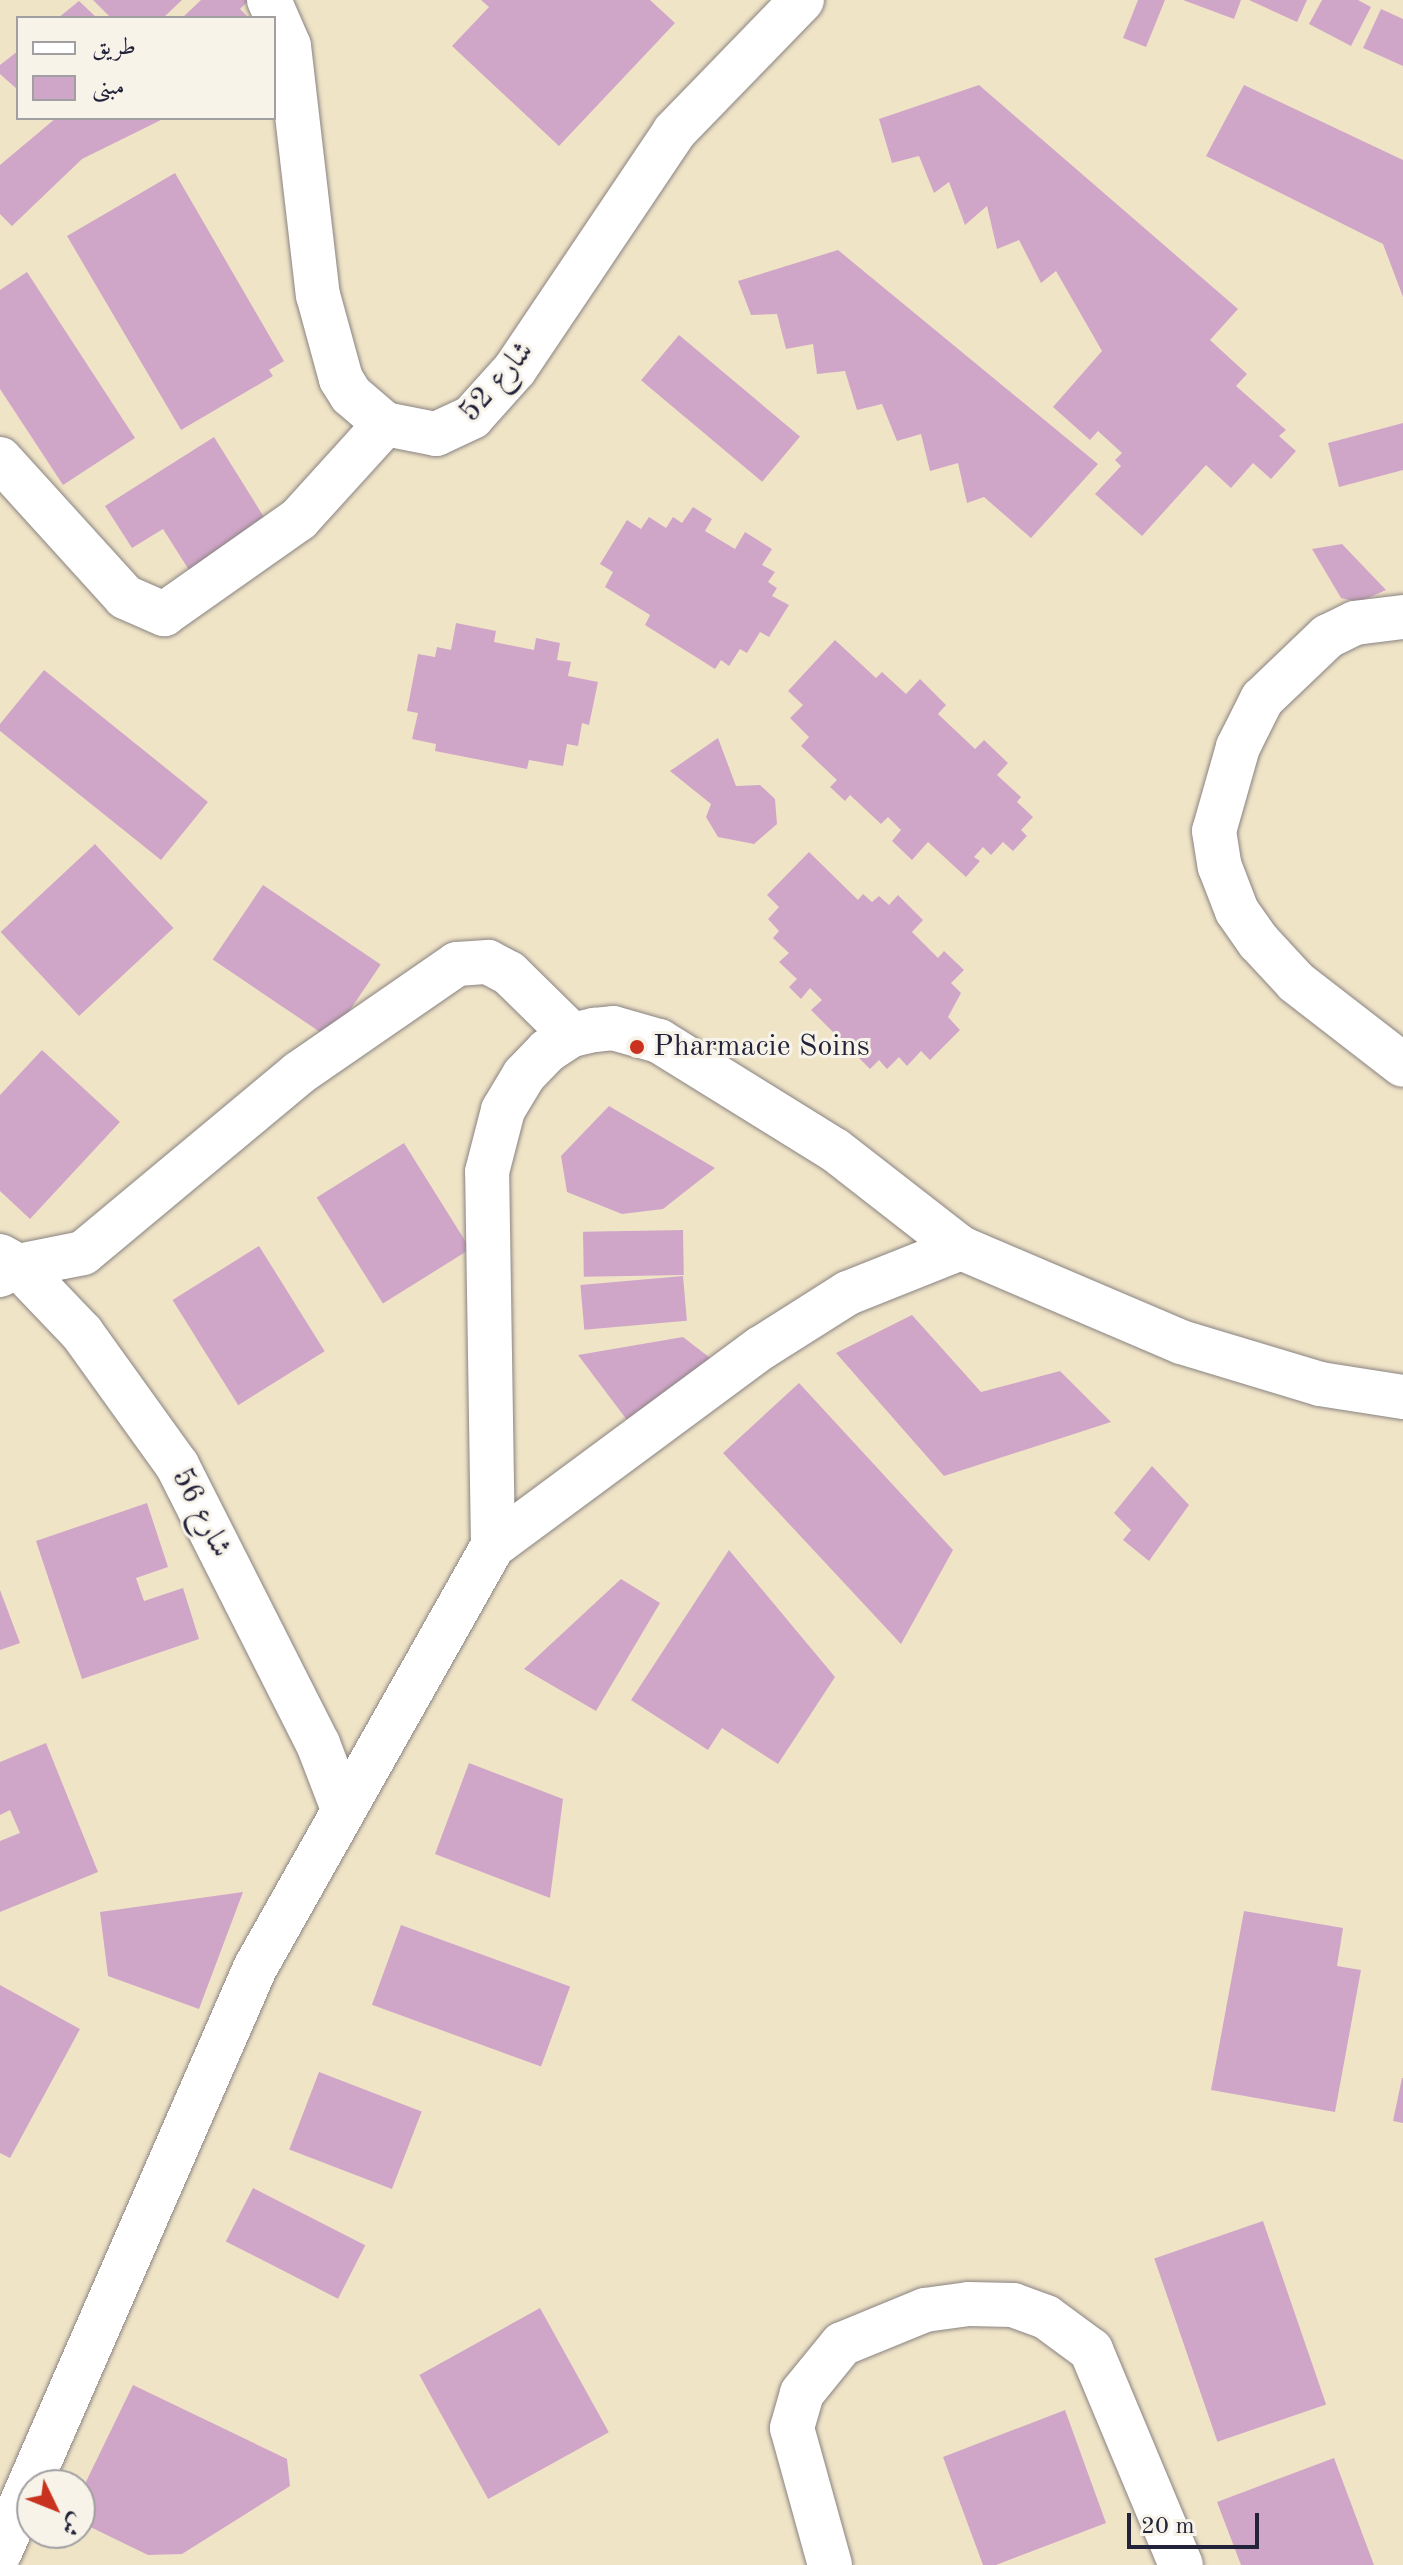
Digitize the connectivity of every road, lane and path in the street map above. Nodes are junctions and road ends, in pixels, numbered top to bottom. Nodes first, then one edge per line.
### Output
1 (802, 0) edge
2 (276, 16) edge
3 (385, 424) junction
4 (0, 459) edge
5 (1403, 617) edge
6 (572, 1035) junction
7 (1403, 1065) edge
8 (961, 1248) junction
9 (6, 1265) edge
10 (1403, 1397) edge
11 (493, 1546) junction
12 (343, 1809) junction
13 (0, 2552) edge
14 (830, 2565) edge
15 (1181, 2565) edge

1 - 3 street, شارع 52
2 - 3 street, شارع 52
3 - 4 street
5 - 7 street
6 - 8 street
6 - 9 street
6 - 11 street
8 - 10 street
8 - 11 street
9 - 12 street, شارع 56
11 - 12 street
12 - 13 street
14 - 15 street

